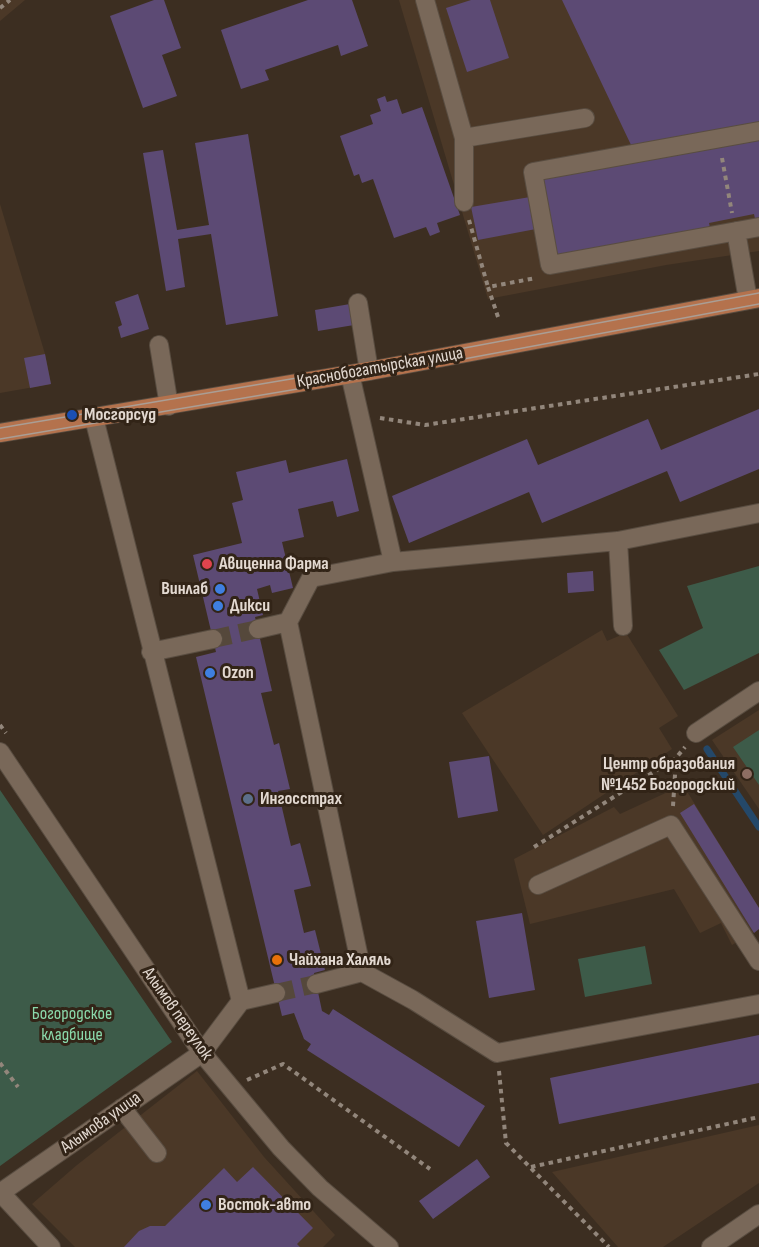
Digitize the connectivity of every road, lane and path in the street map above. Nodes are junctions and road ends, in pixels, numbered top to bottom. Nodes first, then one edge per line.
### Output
1 (10, 0) edge
2 (426, 0) edge
3 (0, 8) edge
4 (585, 118) dead end
5 (759, 131) edge
6 (464, 138) junction
7 (719, 138) junction
8 (464, 202) joint
9 (735, 225) junction
10 (759, 227) edge
11 (488, 287) dead end
12 (754, 299) edge
13 (358, 303) dead end
14 (159, 345) dead end
15 (369, 371) junction
16 (350, 374) junction
17 (759, 374) edge
18 (169, 406) junction
19 (94, 418) junction
20 (359, 418) junction
21 (0, 433) edge
22 (759, 513) edge
23 (618, 541) junction
24 (393, 562) junction
25 (288, 622) junction
26 (623, 626) dead end
27 (258, 628) tunnel mouth
28 (213, 639) tunnel mouth
29 (151, 652) junction
30 (759, 691) edge
31 (696, 733) joint
32 (0, 752) edge
33 (676, 758) junction
34 (671, 825) junction
35 (534, 847) dead end
36 (538, 885) dead end
37 (759, 961) edge
38 (362, 972) junction
39 (316, 984) tunnel mouth
40 (276, 993) tunnel mouth
41 (241, 1001) junction
42 (759, 1004) edge
43 (202, 1053) junction
44 (497, 1053) junction
45 (0, 1063) edge
46 (18, 1087) dead end
47 (230, 1087) junction
48 (122, 1108) junction
49 (759, 1118) edge
50 (158, 1153) dead end
51 (530, 1167) junction
52 (430, 1169) dead end
53 (0, 1192) edge
54 (759, 1214) edge
55 (51, 1247) edge
56 (388, 1247) edge
57 (609, 1247) edge
58 (711, 1247) edge

1 - 3 path
2 - 6 street
4 - 6 street
5 - 7 street
6 - 8 street
7 - 9 path
7 - 9 street
8 - 11 path
9 - 10 street
9 - 12 street
12 - 15 main road, Краснобогатырская улица
13 - 15 street
14 - 18 street
15 - 16 main road, Краснобогатырская улица
16 - 18 main road, Краснобогатырская улица
16 - 20 street
17 - 20 path
18 - 19 main road, Краснобогатырская улица
19 - 21 main road, Краснобогатырская улица
19 - 29 street
20 - 24 street
22 - 23 street
23 - 24 street
23 - 26 street
24 - 25 street
25 - 27 street
25 - 38 street
28 - 29 street
29 - 41 street
30 - 31 street
31 - 33 path
32 - 43 street, Алымов переулок
33 - 34 path
33 - 35 path
34 - 36 street
34 - 37 street
38 - 39 street
38 - 44 street
40 - 41 street
41 - 43 street, Алымова улица
42 - 44 street
43 - 47 street, Алымов переулок
43 - 48 street, Алымова улица
44 - 51 path
45 - 46 path
47 - 52 path
47 - 56 street, Алымов переулок
48 - 50 street
48 - 53 street, Алымова улица
49 - 51 path
51 - 57 path
53 - 55 street
54 - 58 street

